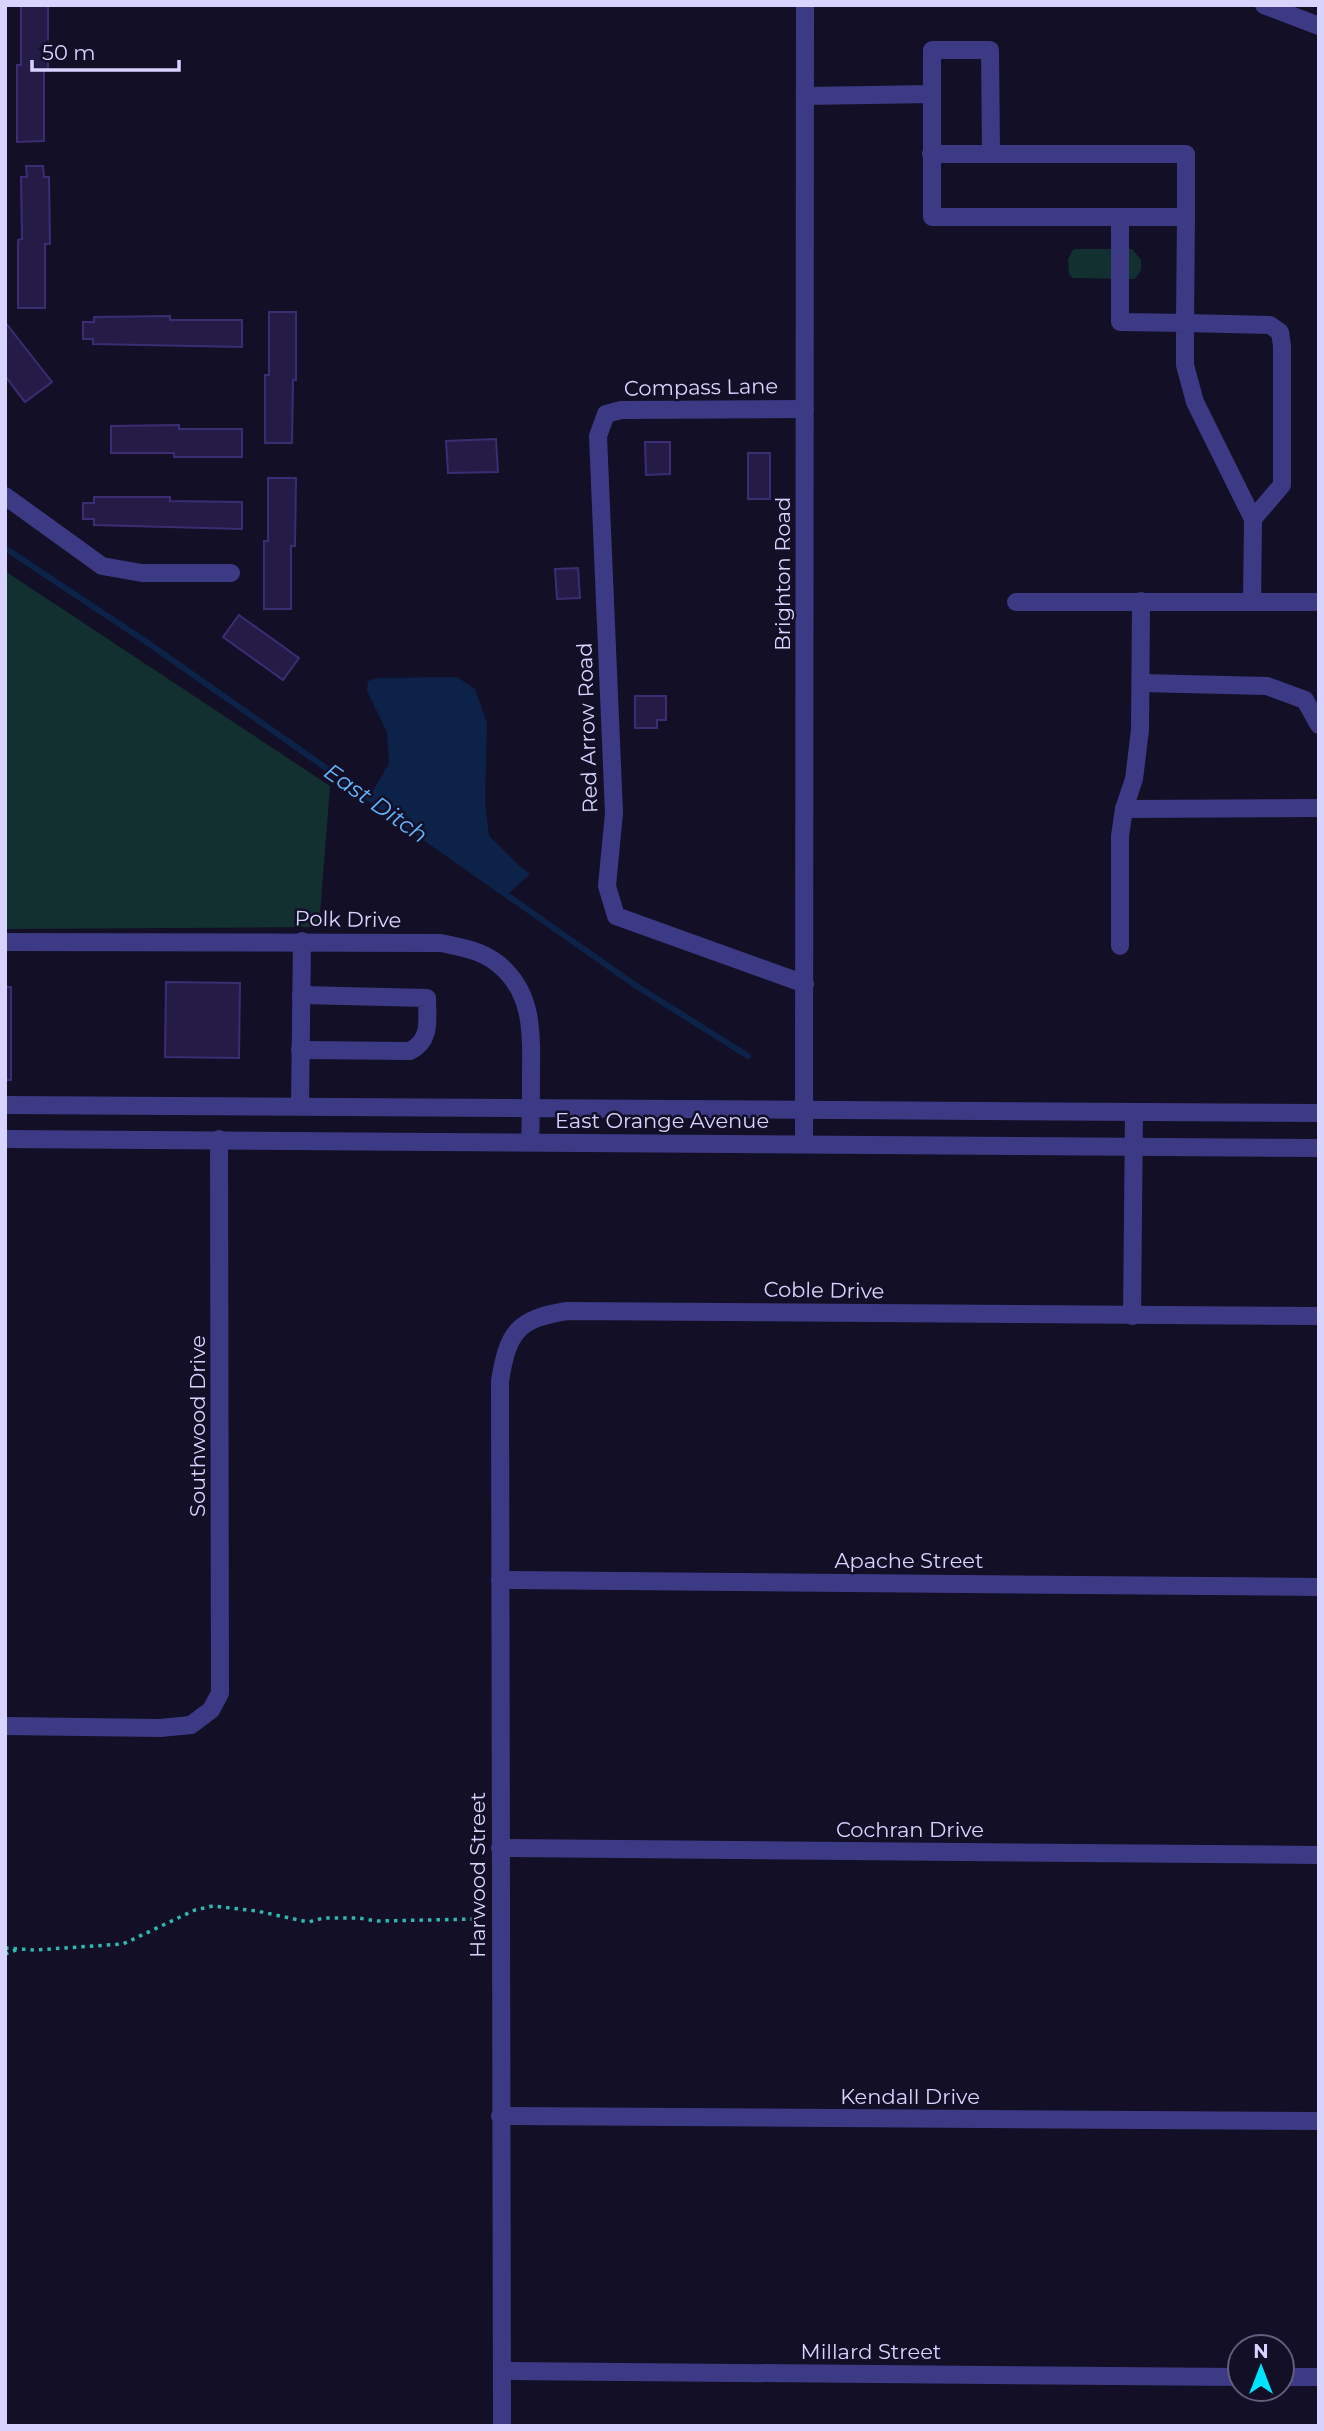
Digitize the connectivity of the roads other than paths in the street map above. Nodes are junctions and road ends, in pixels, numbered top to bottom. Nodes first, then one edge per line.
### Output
1 (805, 5) edge
2 (1264, 5) edge
3 (1319, 26) edge
4 (932, 94) junction
5 (805, 96) junction
6 (931, 153) junction
7 (991, 153) junction
8 (1186, 217) junction
9 (1119, 218) junction
10 (1185, 323) junction
11 (805, 409) junction
12 (602, 419) joint
13 (5, 496) edge
14 (1253, 519) junction
15 (231, 573) dead end
16 (1142, 601) junction
17 (1016, 602) dead end
18 (1252, 603) junction
19 (1319, 603) edge
20 (1141, 684) junction
21 (1319, 725) edge
22 (1319, 808) edge
23 (1124, 809) junction
24 (302, 941) junction
25 (5, 942) edge
26 (1120, 946) dead end
27 (805, 984) junction
28 (301, 995) junction
29 (300, 1050) junction
30 (5, 1105) edge
31 (300, 1105) junction
32 (531, 1107) junction
33 (805, 1109) junction
34 (1134, 1112) junction
35 (1319, 1113) edge
36 (5, 1139) edge
37 (219, 1139) junction
38 (530, 1142) junction
39 (804, 1143) junction
40 (1133, 1147) junction
41 (1319, 1148) edge
42 (1319, 1316) edge
43 (1132, 1317) junction
44 (519, 1328) joint
45 (500, 1580) junction
46 (1319, 1587) edge
47 (5, 1727) edge
48 (500, 1848) junction
49 (1319, 1855) edge
50 (500, 2116) junction
51 (1319, 2121) edge
52 (502, 2371) junction
53 (1226, 2377) edge
54 (1296, 2377) edge
55 (1319, 2377) edge
56 (502, 2426) edge

1 - 5 street, Brighton Road
2 - 3 street
4 - 5 street
4 - 6 street
4 - 7 street
5 - 11 street, Brighton Road
6 - 7 street
6 - 9 street
7 - 8 street
8 - 9 street
8 - 10 street
9 - 10 street
10 - 14 street
10 - 14 street
11 - 12 street, Compass Lane
11 - 27 street, Brighton Road
12 - 27 street, Red Arrow Road
13 - 15 street
14 - 18 street
16 - 17 street
16 - 18 street
16 - 20 street
18 - 19 street
20 - 21 street
20 - 23 street
22 - 23 street
23 - 26 street
24 - 25 street, Polk Drive
24 - 28 street
24 - 32 street, Polk Drive
27 - 33 street, Brighton Road
28 - 29 street
28 - 29 street
29 - 31 street
30 - 31 street, East Orange Avenue
31 - 32 street, East Orange Avenue
32 - 33 street, East Orange Avenue
32 - 38 street, Polk Drive
33 - 34 street, East Orange Avenue
33 - 39 street, Brighton Road
34 - 35 street, East Orange Avenue
34 - 40 street
36 - 37 street, East Orange Avenue
37 - 38 street, East Orange Avenue
37 - 47 street, Southwood Drive
38 - 39 street, East Orange Avenue
39 - 40 street, East Orange Avenue
40 - 41 street, East Orange Avenue
40 - 43 street
42 - 43 street, Coble Drive
43 - 44 street, Coble Drive
44 - 45 street, Harwood Street
45 - 46 street, Apache Street
45 - 48 street, Harwood Street
48 - 49 street, Cochran Drive
48 - 50 street, Harwood Street
50 - 51 street, Kendall Drive
50 - 52 street, Harwood Street
52 - 53 street, Millard Street
52 - 56 street, Harwood Street
54 - 55 street

